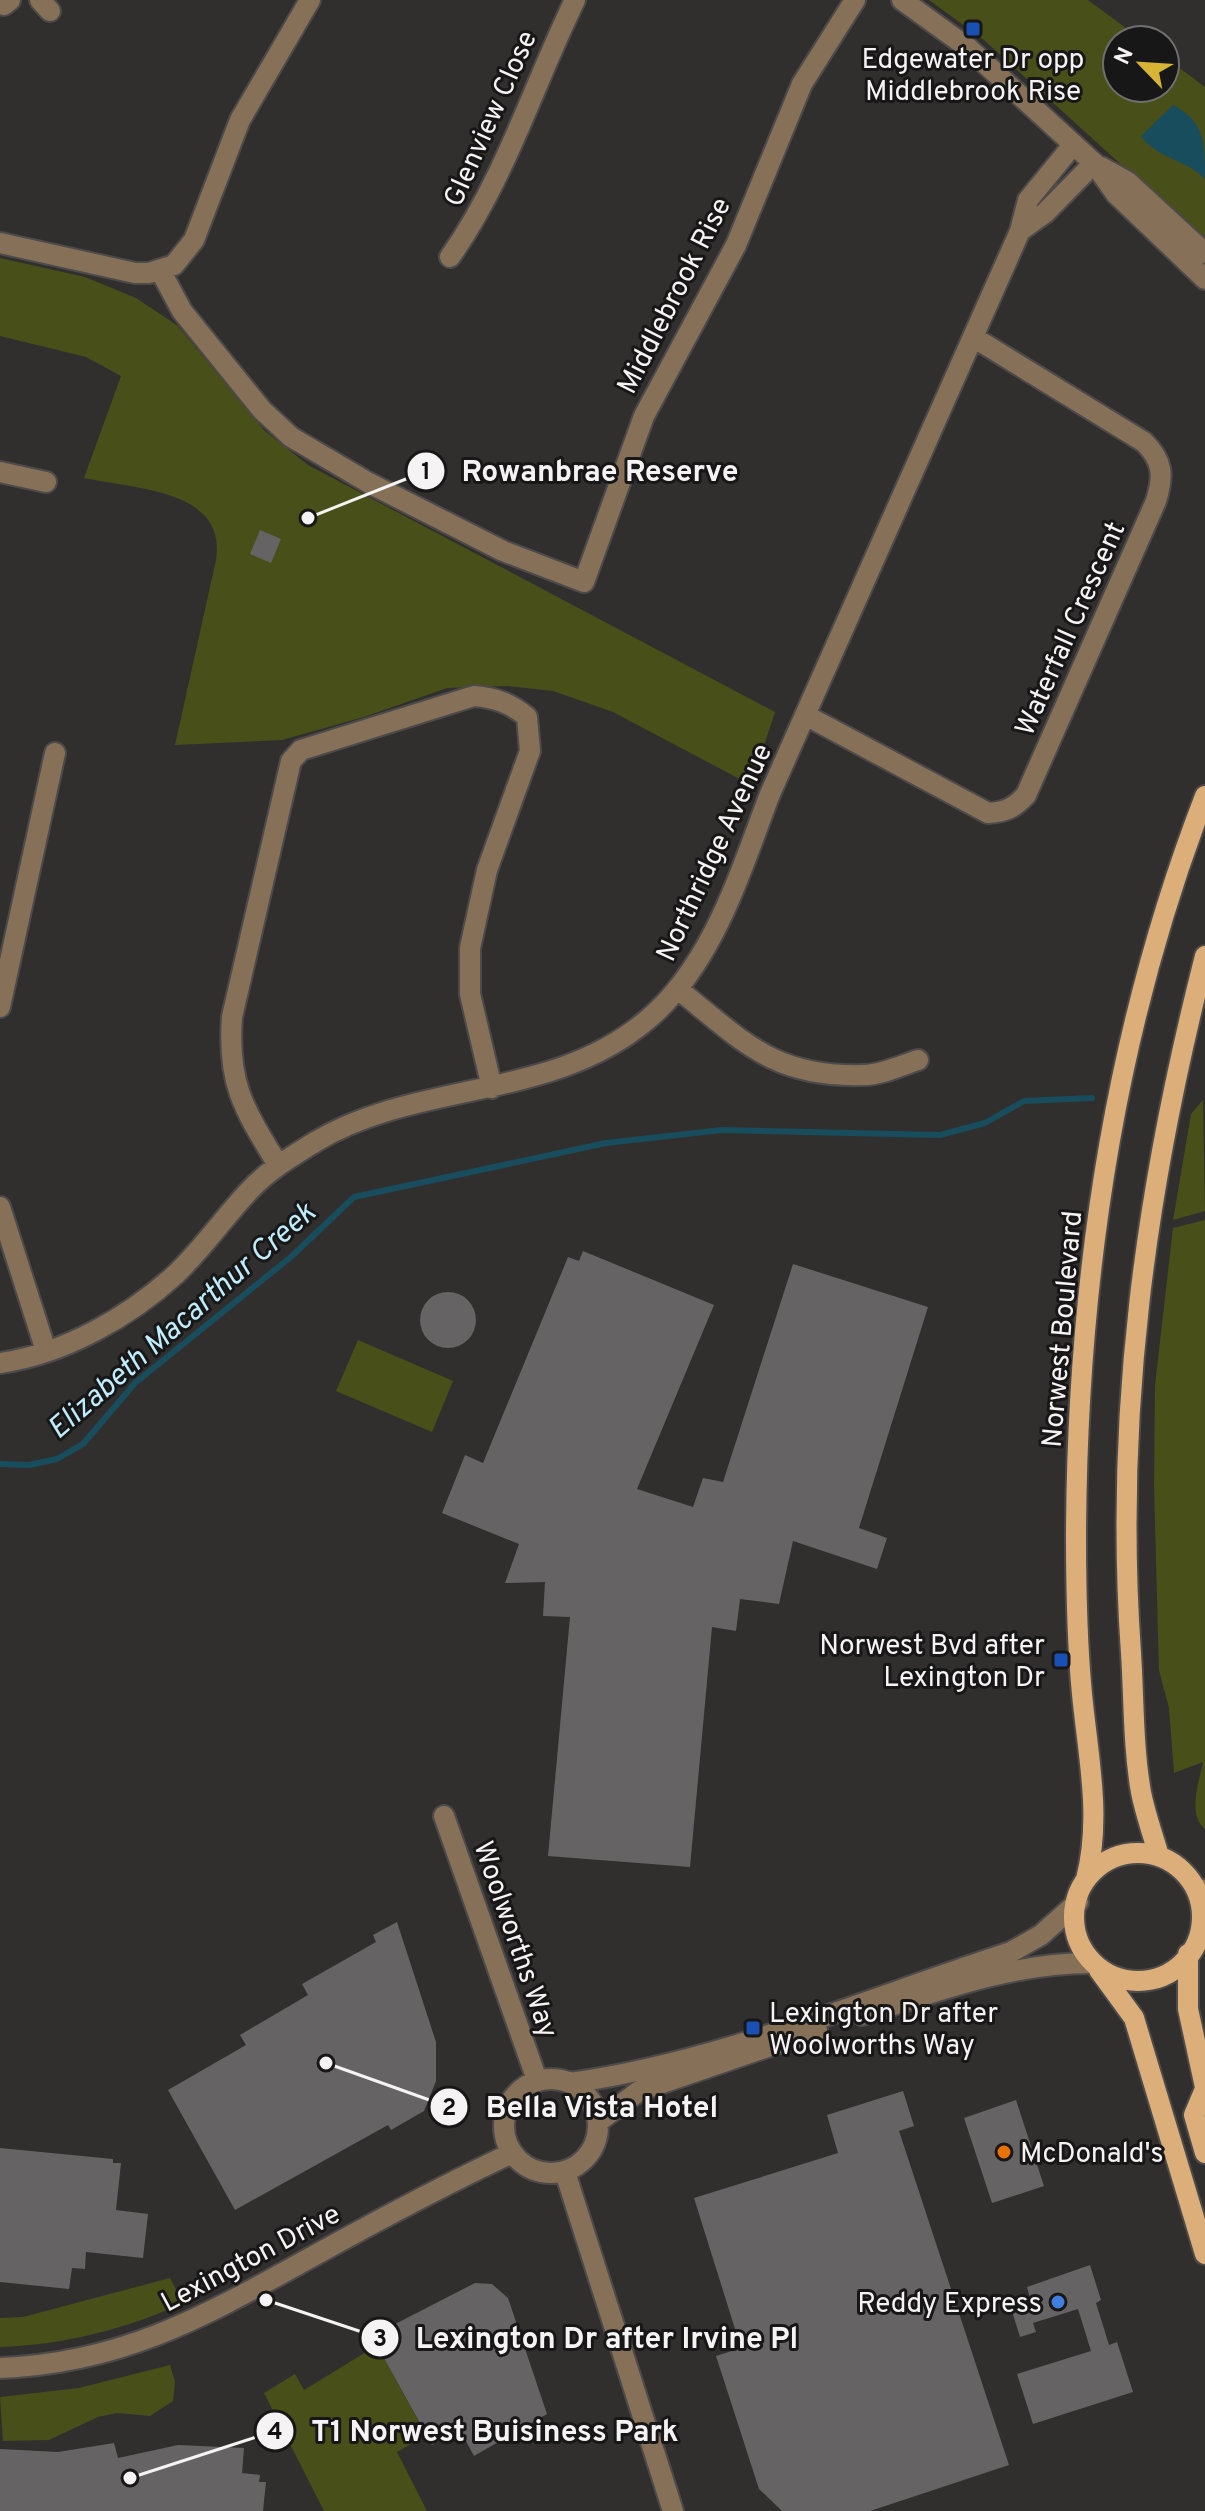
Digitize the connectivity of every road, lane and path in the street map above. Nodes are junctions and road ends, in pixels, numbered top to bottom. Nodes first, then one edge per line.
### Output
1 (310, 0) edge
2 (575, 0) edge
3 (855, 0) edge
4 (902, 0) edge
5 (1073, 145) junction
6 (1094, 163) junction
7 (1020, 231) junction
8 (0, 243) edge
9 (1205, 253) edge
10 (450, 257) dead end
11 (160, 270) junction
12 (1205, 279) edge
13 (973, 337) junction
14 (0, 472) edge
15 (46, 482) dead end
16 (807, 716) junction
17 (55, 753) dead end
18 (1205, 796) edge
19 (1205, 956) edge
20 (4, 971) edge
21 (679, 990) junction
22 (0, 1007) edge
23 (918, 1060) dead end
24 (492, 1088) junction
25 (278, 1165) junction
26 (0, 1207) edge
27 (46, 1351) junction
28 (0, 1363) edge
29 (444, 1816) dead end
30 (1159, 1856) junction
31 (1086, 1879) junction
32 (1200, 1890) edge
33 (1078, 1902) junction
34 (1197, 1944) edge
35 (1095, 1966) junction
36 (537, 2080) junction
37 (570, 2083) junction
38 (1205, 2088) edge
39 (598, 2122) junction
40 (512, 2153) junction
41 (1205, 2153) edge
42 (565, 2172) junction
43 (1202, 2230) edge
44 (1205, 2254) edge
45 (0, 2368) edge
46 (673, 2511) edge

1 - 11 street
2 - 10 street, Glenview Close
3 - 11 street, Middlebrook Rise
4 - 5 street
5 - 6 street
5 - 7 street, Northridge Avenue
6 - 7 street, Northridge Avenue
6 - 9 street
6 - 12 street
7 - 13 street, Northridge Avenue
8 - 11 street
13 - 16 street, Northridge Avenue
13 - 16 street, Waterfall Crescent
14 - 15 street
16 - 21 street, Northridge Avenue
17 - 20 street
18 - 31 main road, Norwest Boulevard
19 - 30 main road
20 - 22 street
21 - 23 street
21 - 24 street, Northridge Avenue
24 - 25 street, Northridge Avenue
24 - 25 street
25 - 27 street, Northridge Avenue
26 - 27 street
27 - 28 street, Northridge Avenue
29 - 36 street, Woolworths Way
30 - 31 main road
30 - 32 main road
31 - 33 main road
32 - 34 main road
33 - 35 main road
33 - 37 street
34 - 35 main road
34 - 38 main road
35 - 39 street
35 - 43 main road
36 - 37 street
36 - 40 street
37 - 39 street
38 - 41 main road
39 - 42 street
40 - 42 street
40 - 45 street, Lexington Drive
42 - 46 street
43 - 44 main road

